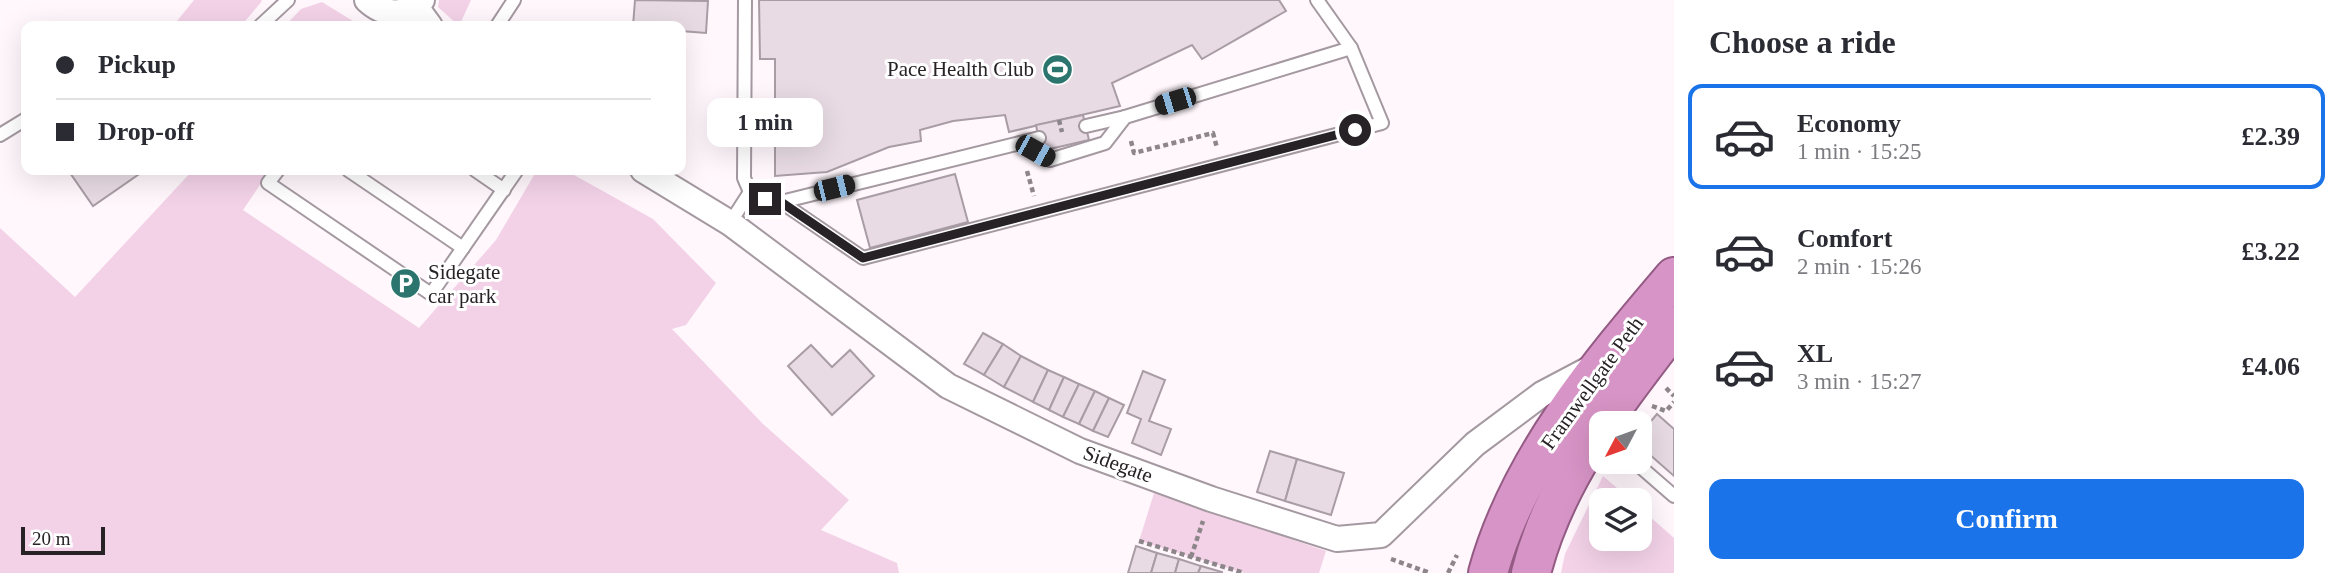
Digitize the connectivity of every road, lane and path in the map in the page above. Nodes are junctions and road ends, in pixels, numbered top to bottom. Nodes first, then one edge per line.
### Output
1 (288, 0) edge
2 (367, 0) edge
3 (514, 0) edge
4 (744, 0) edge
5 (1317, 0) edge
6 (423, 11) edge
7 (265, 21) edge
8 (500, 21) edge
9 (1351, 48) junction
10 (1125, 117) junction
11 (1059, 120) dead end
12 (21, 123) edge
13 (1086, 126) dead end
14 (1062, 132) dead end
15 (0, 135) edge
16 (1038, 138) dead end
17 (1020, 143) junction
18 (1221, 165) junction
19 (274, 175) edge
20 (355, 175) edge
21 (482, 175) edge
22 (514, 175) edge
23 (651, 175) edge
24 (504, 190) junction
25 (750, 192) junction
26 (781, 202) junction
27 (730, 223) junction
28 (463, 248) junction
29 (1674, 277) edge
30 (1674, 326) edge
31 (1605, 362) junction
32 (1674, 402) edge
33 (1649, 411) edge
34 (1649, 474) edge
35 (1674, 496) edge
36 (1207, 511) dead end
37 (1139, 541) dead end
38 (1191, 557) junction
39 (1390, 559) dead end
40 (1244, 573) edge
41 (1430, 573) edge
42 (1488, 573) edge
43 (1531, 573) edge

1 - 7 lane
2 - 6 street
3 - 8 lane
4 - 25 lane
5 - 9 lane
9 - 10 lane
9 - 18 lane
10 - 13 lane
10 - 17 lane
10 - 18 path
11 - 14 path
12 - 15 lane
16 - 17 lane
17 - 26 lane
18 - 26 lane
19 - 28 lane
20 - 28 lane
21 - 24 lane
22 - 24 lane
23 - 27 street, Sidegate
24 - 28 lane
25 - 26 lane
25 - 27 lane
27 - 31 street, Sidegate
29 - 31 highway, Framwellgate Peth
30 - 43 highway, Framwellgate Peth
31 - 42 highway, Framwellgate Peth
32 - 33 path
34 - 35 lane
36 - 38 path
37 - 38 path
38 - 40 path
39 - 41 path

